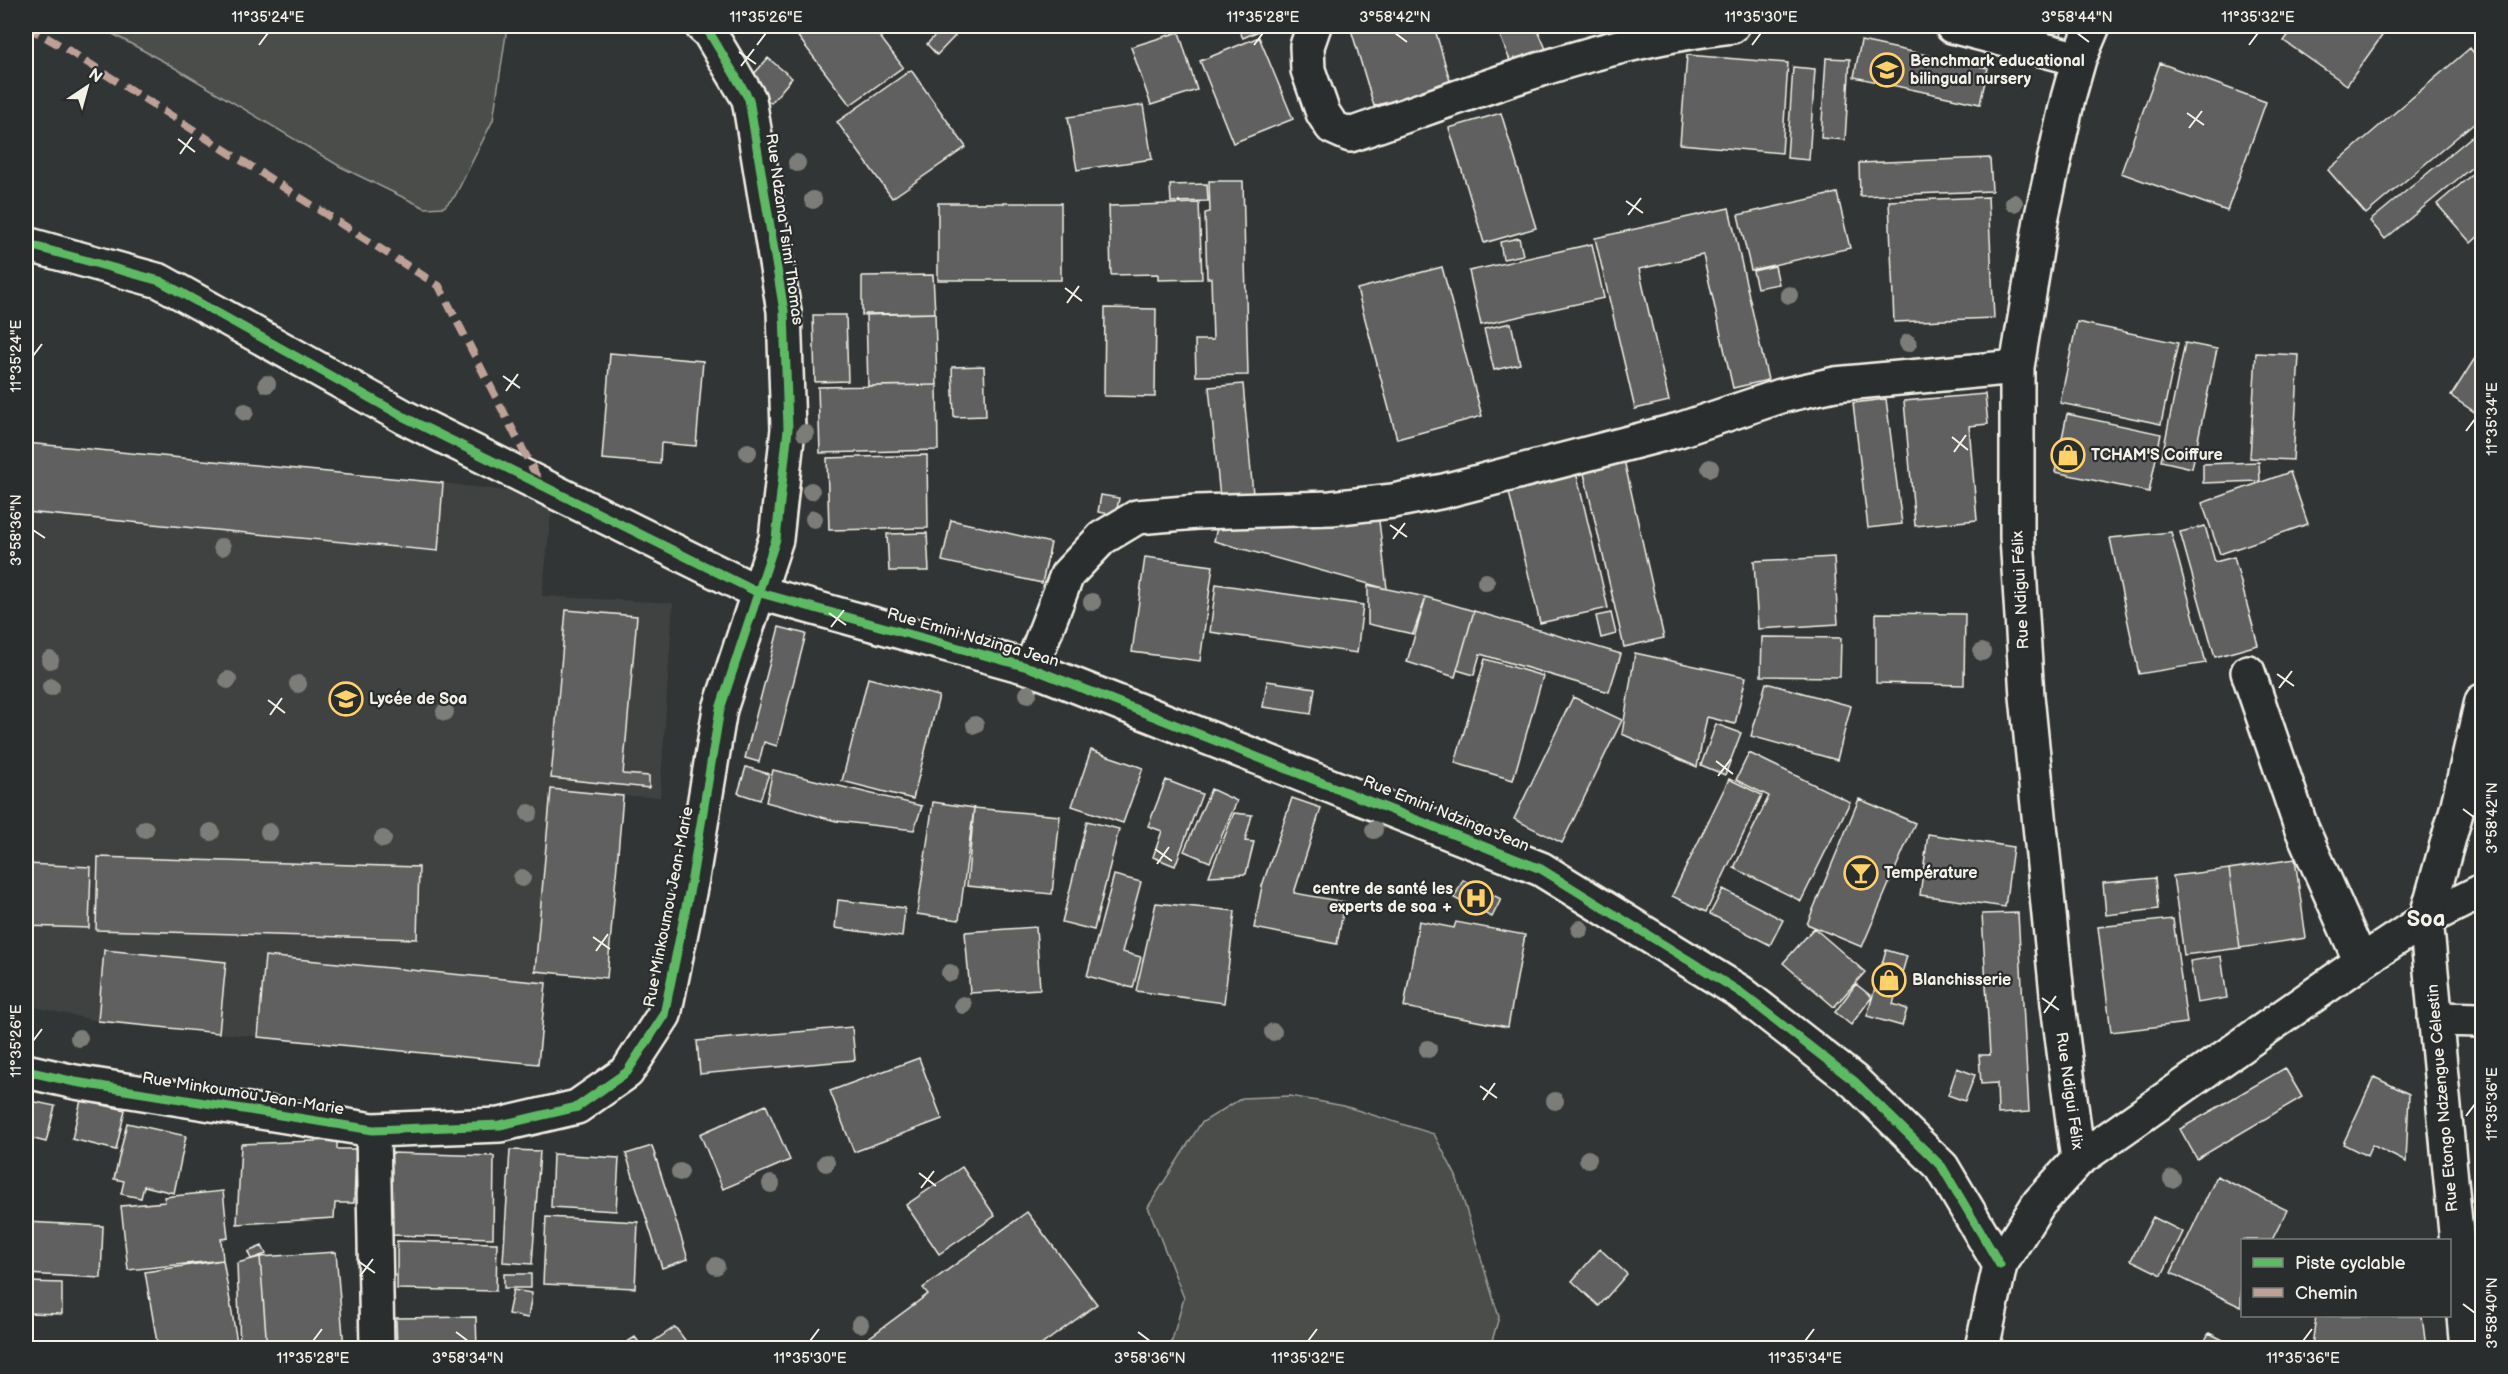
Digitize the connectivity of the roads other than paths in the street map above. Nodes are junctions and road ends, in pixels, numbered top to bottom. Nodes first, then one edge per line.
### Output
1 (702, 26) edge
2 (1314, 26) edge
3 (1732, 26) edge
4 (1952, 26) edge
5 (2094, 26) edge
6 (2079, 59) junction
7 (26, 244) edge
8 (2017, 367) junction
9 (757, 592) junction
10 (1031, 668) junction
11 (2248, 672) dead end
12 (2482, 701) edge
13 (2482, 891) edge
14 (2427, 919) junction
15 (2361, 962) junction
16 (2435, 1019) junction
17 (2482, 1020) edge
18 (26, 1071) edge
19 (373, 1130) junction
20 (2078, 1160) junction
21 (2000, 1265) junction
22 (2471, 1338) edge
23 (377, 1348) edge
24 (1982, 1348) edge

1 - 9 street, Rue Ndzana Tsimi Thomas
2 - 3 street
4 - 6 street
5 - 6 street, Rue Ndigui Félix
6 - 8 street, Rue Ndigui Félix
7 - 9 street, Rue Emini Ndzinga Jean
8 - 10 street
8 - 20 street, Rue Ndigui Félix
9 - 10 street, Rue Emini Ndzinga Jean
9 - 19 street, Rue Minkoumou Jean-Marie
10 - 21 street, Rue Emini Ndzinga Jean
11 - 15 street
12 - 14 street, Rue Etongo Ndzengue Célestin
13 - 14 street
14 - 15 street
14 - 16 street, Rue Etongo Ndzengue Célestin
15 - 20 street
16 - 17 street
16 - 22 street, Rue Etongo Ndzengue Célestin
18 - 19 street, Rue Minkoumou Jean-Marie
19 - 23 street
20 - 21 street
21 - 24 street

